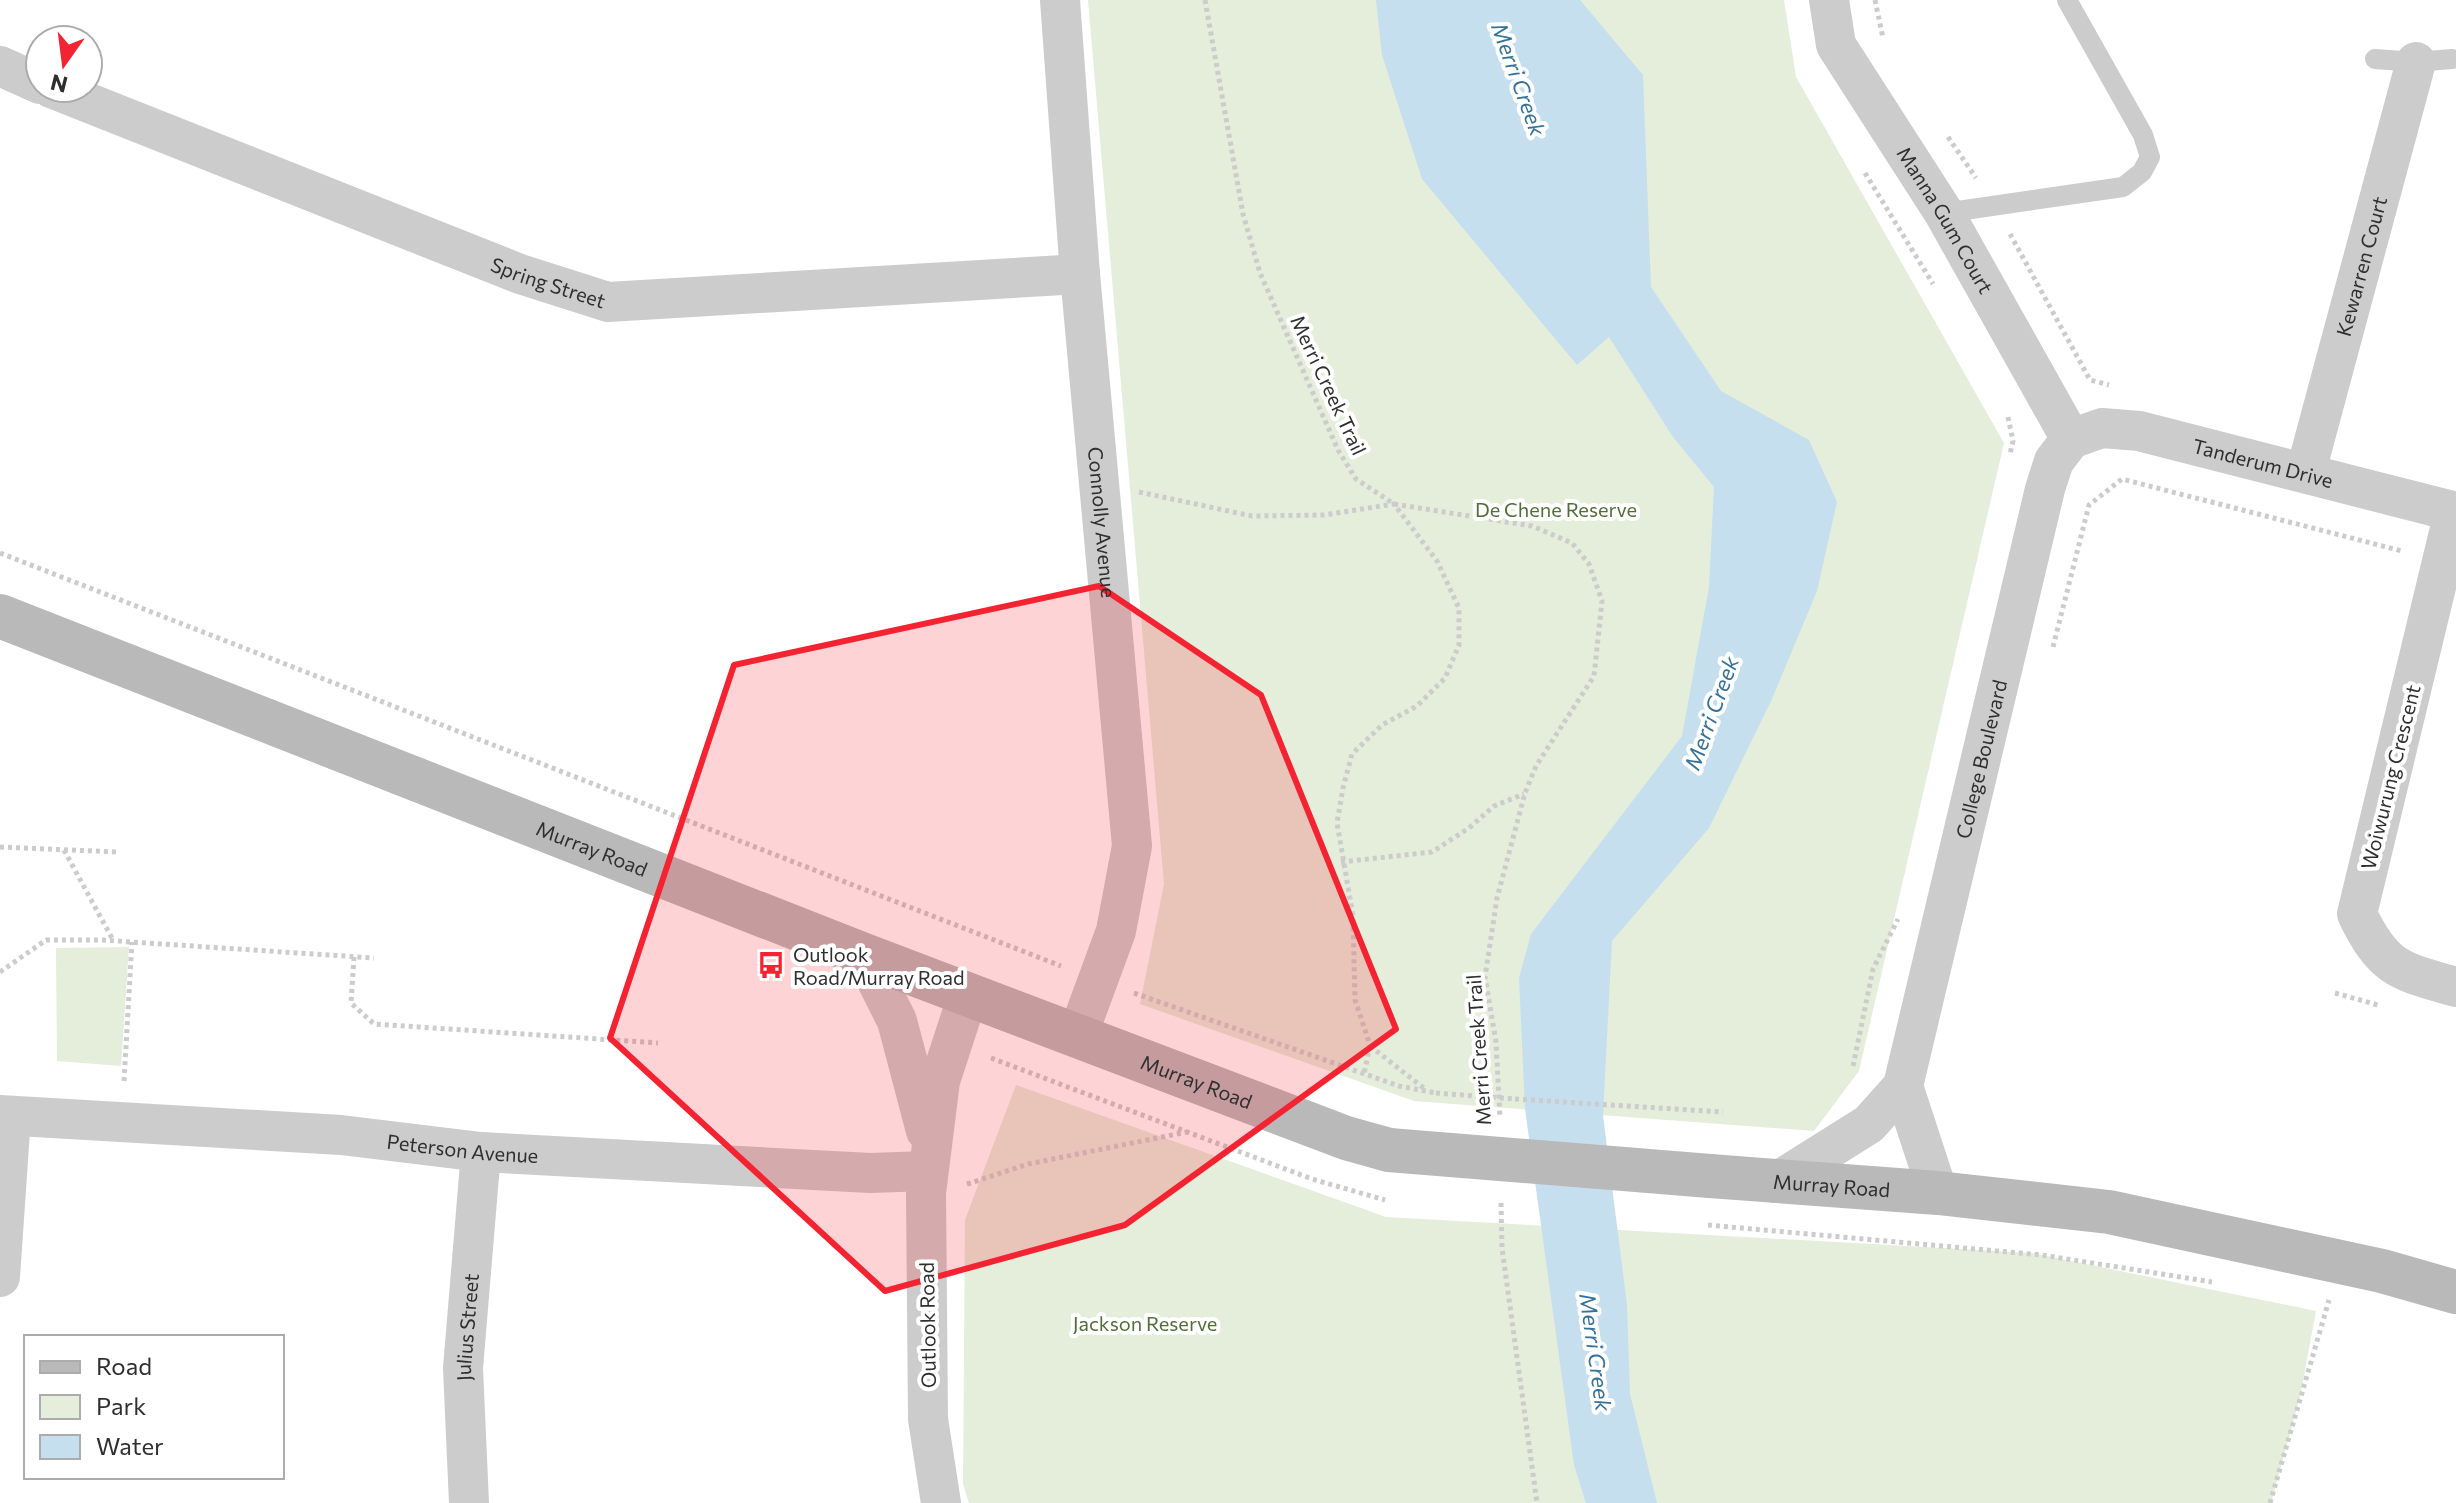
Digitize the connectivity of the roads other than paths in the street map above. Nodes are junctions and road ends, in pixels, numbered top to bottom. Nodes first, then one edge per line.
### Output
1 (1060, 0) edge
2 (1829, 0) edge
3 (2067, 0) edge
4 (2375, 59) dead end
5 (2434, 60) joint
6 (0, 66) edge
7 (24, 77) edge
8 (91, 104) edge
9 (1944, 213) junction
10 (1080, 274) junction
11 (2071, 439) junction
12 (2306, 471) junction
13 (2455, 512) edge
14 (0, 616) edge
15 (864, 955) junction
16 (2456, 987) edge
17 (968, 995) junction
18 (1077, 1037) junction
19 (1903, 1086) junction
20 (5, 1116) edge
21 (481, 1152) junction
22 (928, 1170) junction
23 (1775, 1183) junction
24 (1938, 1193) junction
25 (0, 1277) edge
26 (2456, 1292) edge
27 (469, 1503) edge
28 (941, 1503) edge

1 - 10 street, Connolly Avenue
2 - 9 street, Manna Gum Court
3 - 9 lane
4 - 5 lane
5 - 12 street, Kewarren Court
6 - 7 street
8 - 10 street, Spring Street
9 - 11 street, Manna Gum Court
10 - 18 street, Connolly Avenue
11 - 12 street, Tanderum Drive
11 - 19 street, College Boulevard
12 - 13 street, Tanderum Drive
13 - 16 street, Woiwurung Crescent
14 - 15 main road, Murray Road
15 - 17 main road, Murray Road
15 - 22 street, Outlook Road
17 - 18 main road, Murray Road
17 - 22 street, Outlook Road
18 - 23 main road, Murray Road, bridge
19 - 23 street, College Boulevard
19 - 24 street
20 - 21 street, Peterson Avenue
20 - 25 street
21 - 22 street, Peterson Avenue
21 - 27 street, Julius Street
22 - 28 street, Outlook Road
23 - 24 main road, Murray Road
24 - 26 main road, Murray Road

